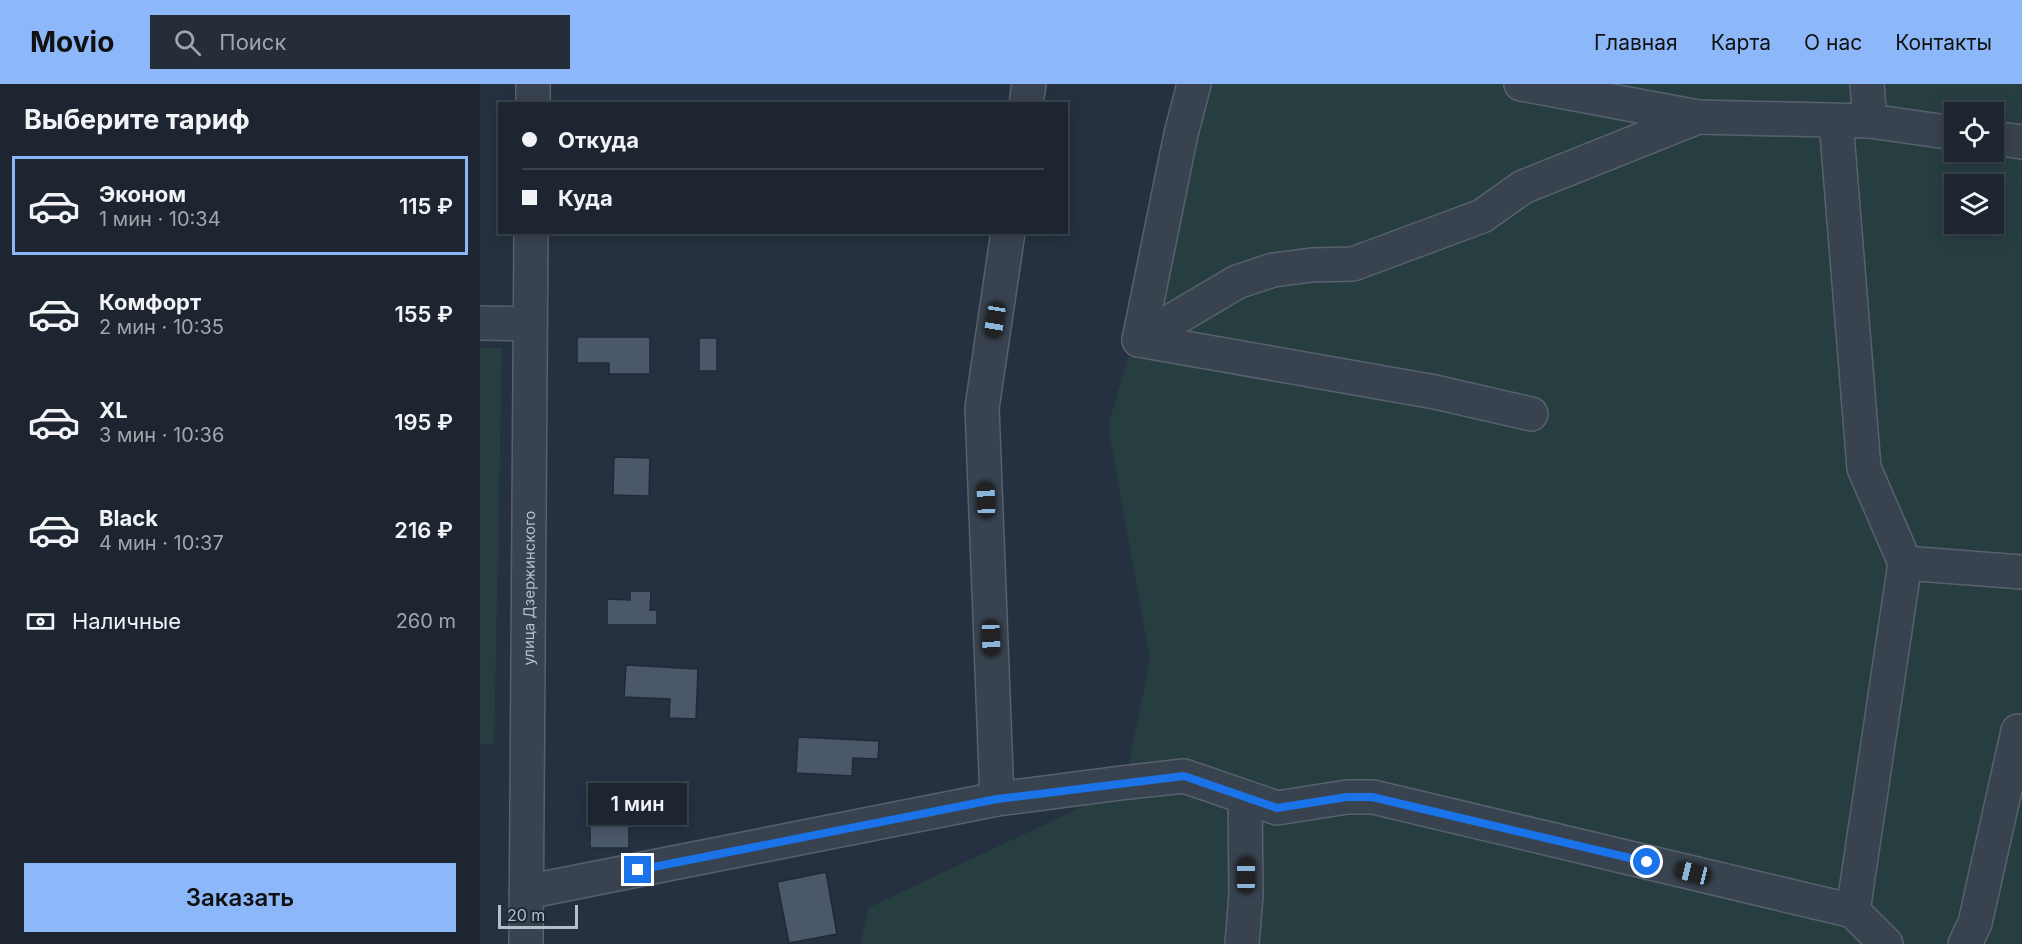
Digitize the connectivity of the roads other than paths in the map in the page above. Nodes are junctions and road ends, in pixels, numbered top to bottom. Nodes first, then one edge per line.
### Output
1 (533, 84) edge
2 (1029, 84) edge
3 (1194, 84) edge
4 (1521, 84) edge
5 (1867, 84) edge
6 (533, 102) edge
7 (1026, 102) edge
8 (1698, 117) junction
9 (1836, 121) junction
10 (1870, 121) junction
11 (1944, 132) edge
12 (2004, 139) edge
13 (2022, 142) edge
14 (531, 234) edge
15 (1008, 234) edge
16 (480, 323) edge
17 (530, 324) junction
18 (1139, 340) junction
19 (1531, 414) dead end
20 (1905, 563) junction
21 (2022, 572) edge
22 (2018, 731) dead end
23 (1245, 798) junction
24 (997, 799) junction
25 (526, 892) junction
26 (1853, 911) junction
27 (526, 944) edge
28 (1242, 944) edge
29 (1886, 944) edge
30 (1965, 944) edge

1 - 6 street
2 - 7 street
3 - 18 street
4 - 8 street
5 - 10 street
8 - 9 street
8 - 18 street
9 - 10 street
9 - 20 street
10 - 11 street
12 - 13 street
14 - 17 street, улица Дзержинского
15 - 24 street
16 - 17 street
17 - 25 street, улица Дзержинского
18 - 19 street
20 - 21 street
20 - 26 street
22 - 30 street
23 - 24 street
23 - 26 street
23 - 28 street
24 - 25 street
25 - 27 street, улица Дзержинского
26 - 29 street

